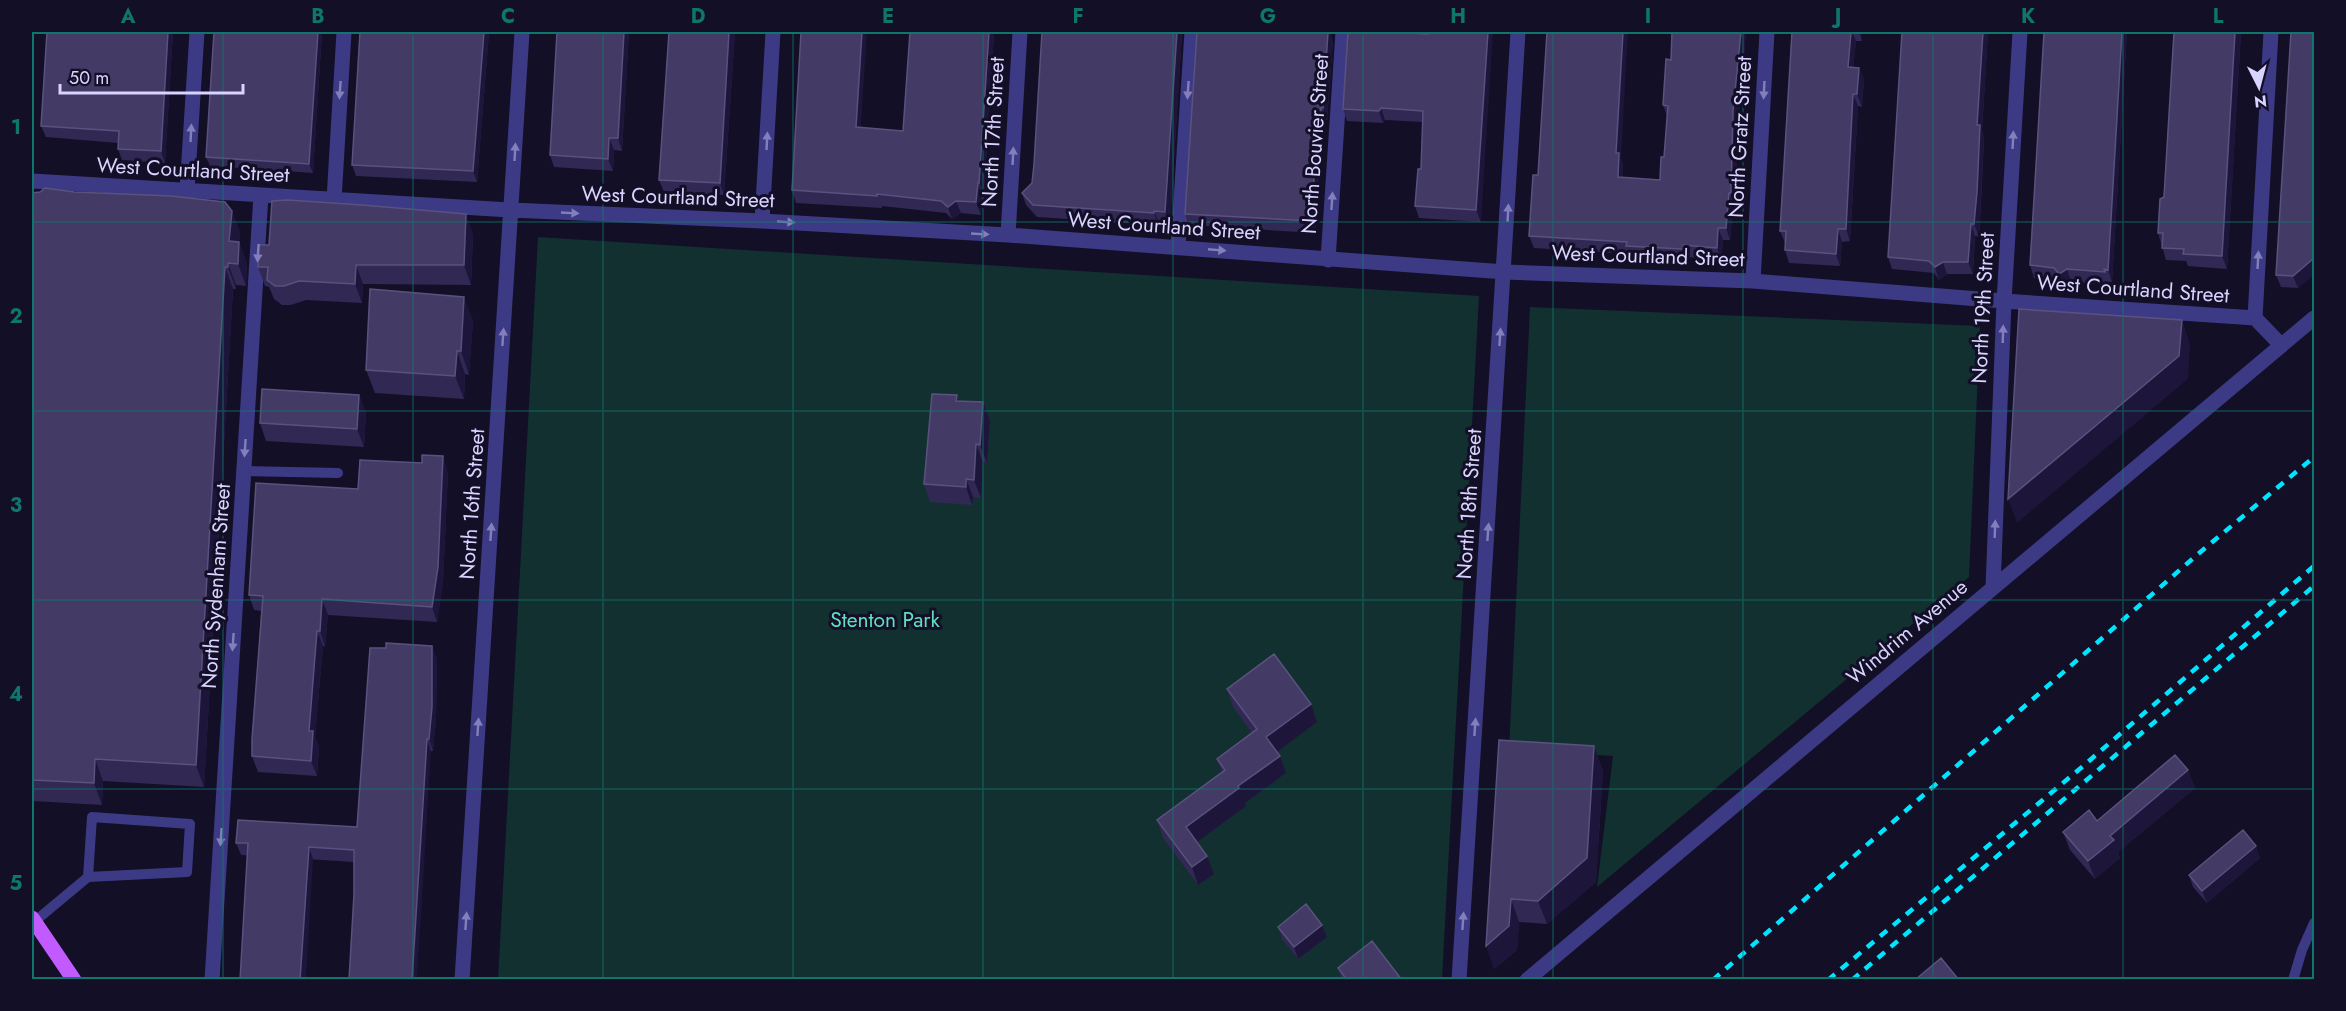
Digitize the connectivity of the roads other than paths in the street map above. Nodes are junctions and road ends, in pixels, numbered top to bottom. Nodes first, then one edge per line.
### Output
1 (197, 32) edge
2 (344, 32) edge
3 (522, 32) edge
4 (773, 32) edge
5 (1020, 32) edge
6 (1192, 32) edge
7 (1343, 32) edge
8 (1518, 32) edge
9 (1767, 32) edge
10 (2020, 32) edge
11 (2271, 32) edge
12 (32, 181) edge
13 (187, 191) junction
14 (261, 195) junction
15 (333, 200) junction
16 (511, 210) junction
17 (762, 221) junction
18 (1008, 236) junction
19 (1178, 247) junction
20 (1328, 260) junction
21 (1505, 272) junction
22 (1753, 281) junction
23 (2004, 301) junction
24 (2255, 318) junction
25 (2314, 318) edge
26 (2281, 345) junction
27 (244, 471) junction
28 (338, 473) dead end
29 (1993, 588) junction
30 (88, 877) junction
31 (33, 920) edge
32 (2314, 923) edge
33 (74, 980) edge
34 (212, 980) edge
35 (462, 980) edge
36 (1459, 980) edge
37 (1527, 980) edge
38 (2293, 980) edge

13 -> 1 street
2 -> 15 street
16 -> 3 street, North 16th Street
17 -> 4 street
18 -> 5 street, North 17th Street
6 -> 19 street
20 -> 7 street, North Bouvier Street
21 -> 8 street, North 18th Street
9 -> 22 street, North Gratz Street
23 -> 10 street, North 19th Street
24 -> 11 street
12 - 13 street, West Courtland Street
13 - 14 street, West Courtland Street
14 - 15 street, West Courtland Street
14 -> 27 street, North Sydenham Street
15 - 16 street, West Courtland Street
16 -> 17 street, West Courtland Street
35 -> 16 street, North 16th Street
17 -> 18 street, West Courtland Street
18 - 19 street, West Courtland Street
19 -> 20 street, West Courtland Street
20 - 21 street, West Courtland Street
21 - 22 street, West Courtland Street
36 -> 21 street, North 18th Street
22 - 23 street, West Courtland Street
23 - 24 street, West Courtland Street
29 -> 23 street, North 19th Street
24 - 26 street, West Courtland Street
25 - 26 street, Windrim Avenue
26 - 29 street, Windrim Avenue
27 - 28 lane
27 -> 34 street, North Sydenham Street
29 - 37 street, Windrim Avenue
30 - 30 lane
30 - 31 lane
31 - 33 main road
32 - 38 lane

